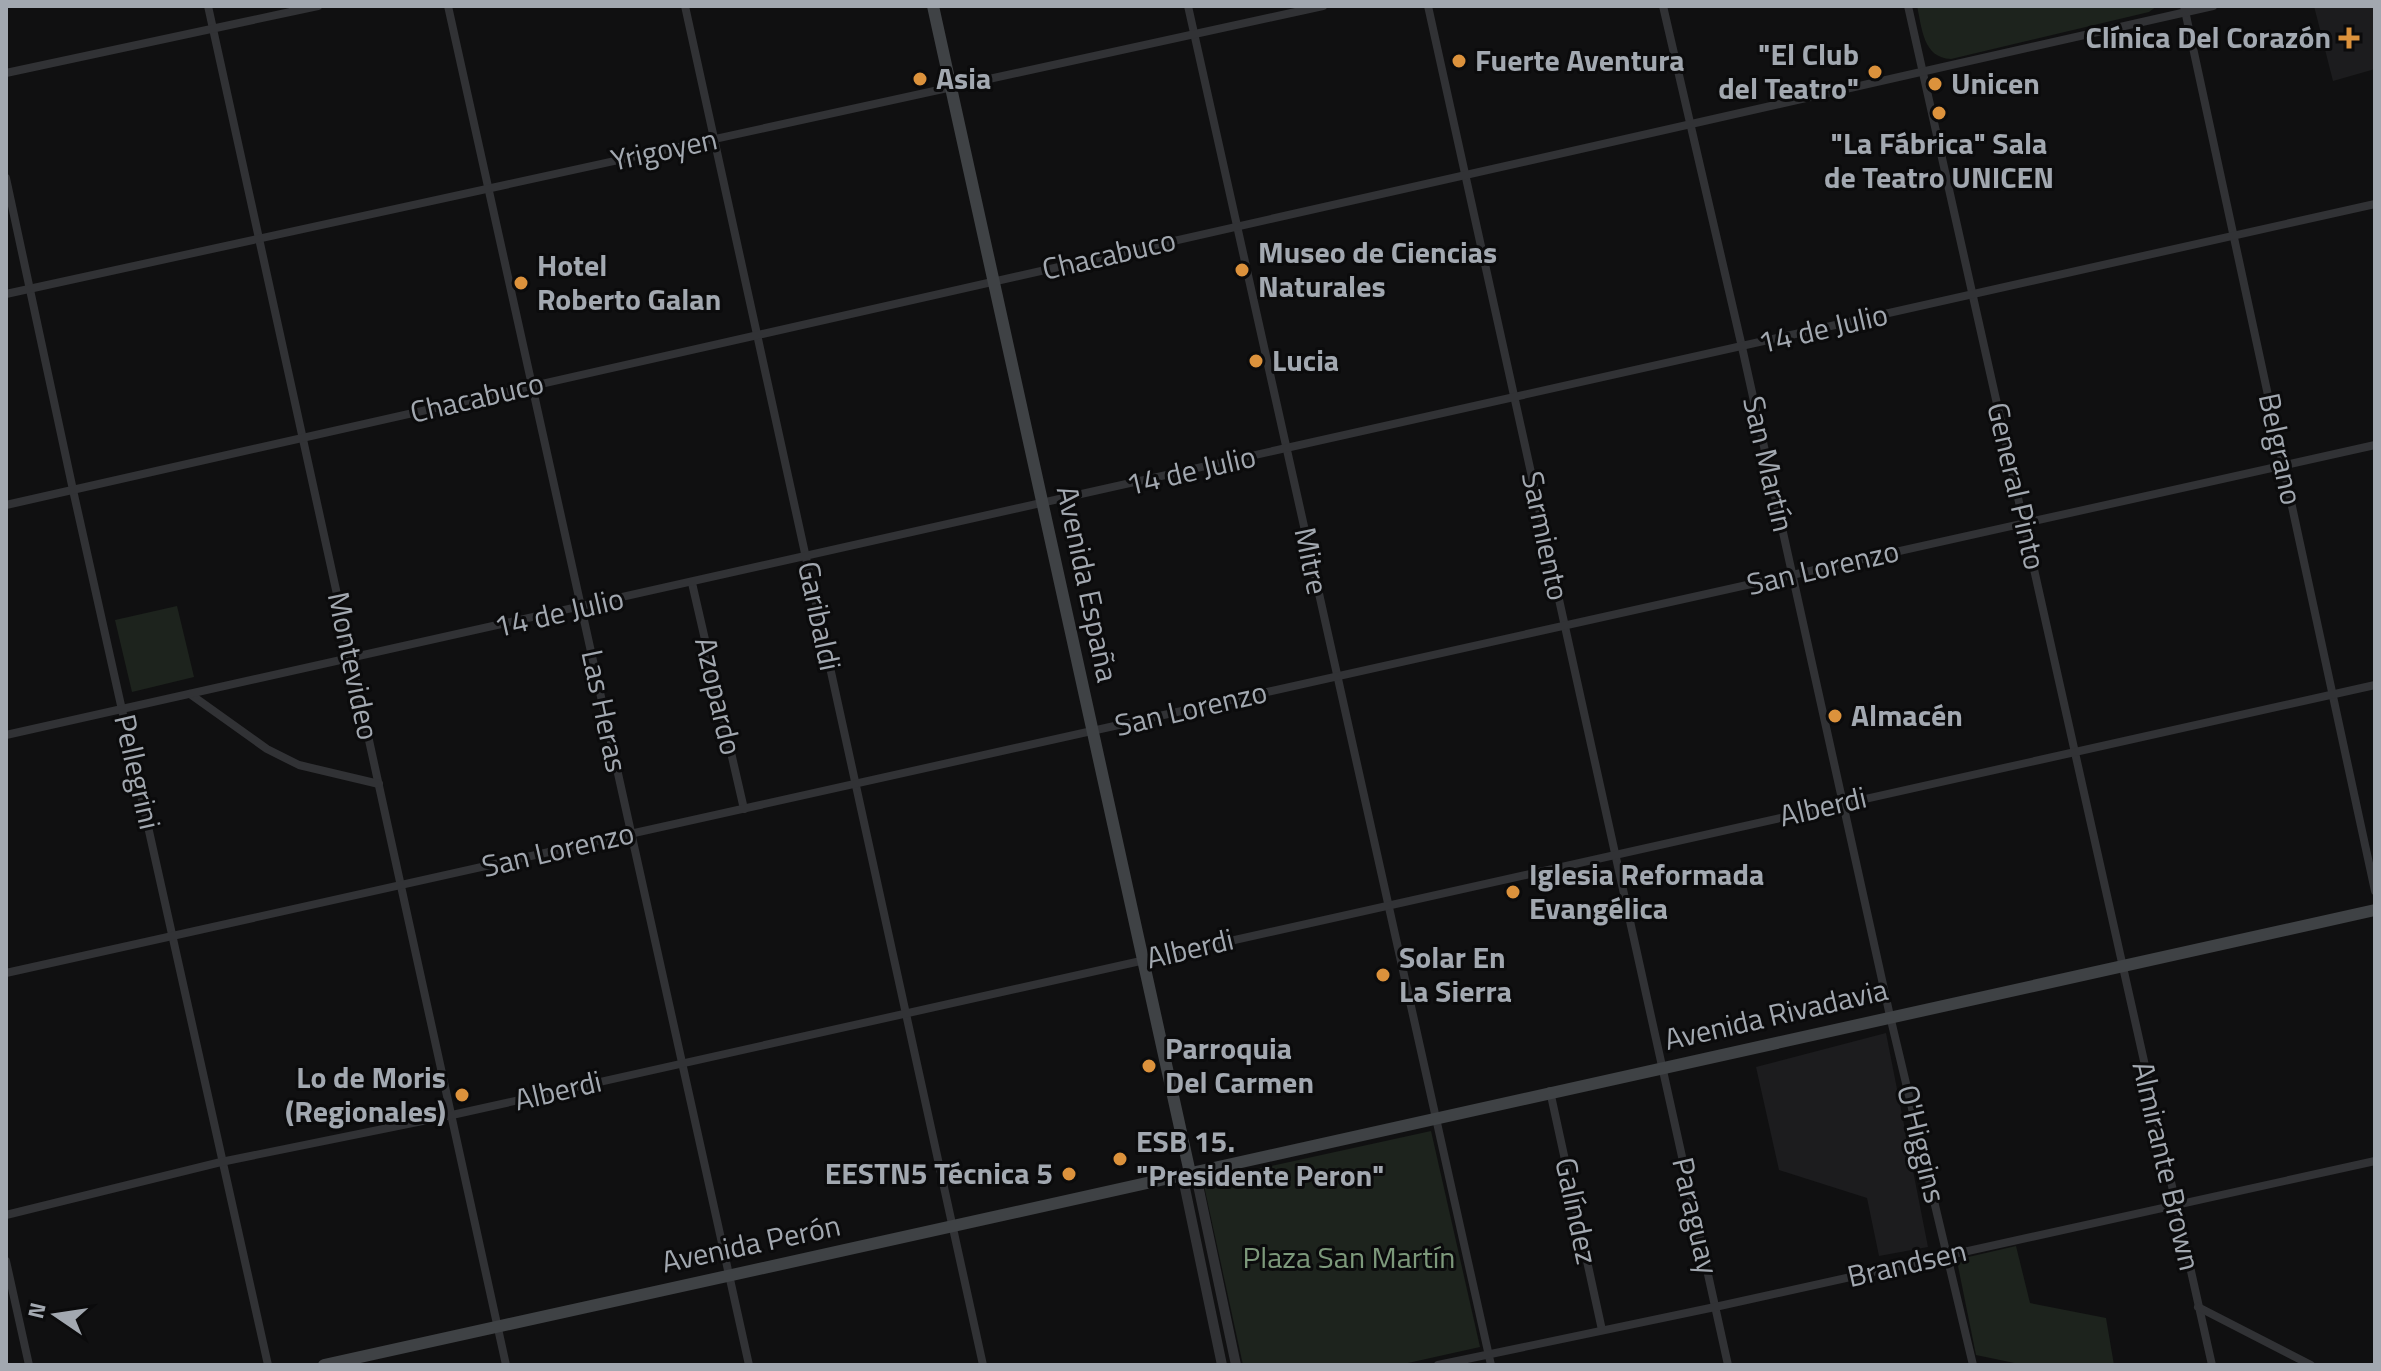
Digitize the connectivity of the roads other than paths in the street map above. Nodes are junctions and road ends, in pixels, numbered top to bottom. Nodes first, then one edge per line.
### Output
1 (208, 6) edge
2 (318, 6) edge
3 (448, 6) edge
4 (685, 6) edge
5 (933, 6) edge
6 (1188, 6) edge
7 (1323, 6) edge
8 (1428, 6) edge
9 (1663, 6) edge
10 (1908, 6) edge
11 (2213, 6) edge
12 (2185, 9) edge
13 (213, 29) junction
14 (1195, 34) junction
15 (1925, 71) junction
16 (6, 73) edge
17 (951, 89) junction
18 (1691, 122) junction
19 (714, 139) junction
20 (1465, 175) junction
21 (6, 178) edge
22 (488, 188) junction
23 (2375, 204) edge
24 (1237, 226) junction
25 (2234, 237) junction
26 (259, 238) junction
27 (994, 281) junction
28 (30, 288) junction
29 (6, 294) edge
30 (1973, 295) junction
31 (757, 335) junction
32 (1742, 347) junction
33 (532, 386) junction
34 (1514, 399) junction
35 (303, 438) junction
36 (2375, 445) edge
37 (1287, 450) junction
38 (2284, 465) junction
39 (73, 490) junction
40 (1043, 504) junction
41 (6, 505) edge
42 (2025, 523) junction
43 (806, 557) junction
44 (1792, 574) junction
45 (692, 583) junction
46 (581, 608) junction
47 (1564, 626) junction
48 (352, 660) junction
49 (1337, 677) junction
50 (2375, 685) edge
51 (190, 694) junction
52 (2331, 696) junction
53 (124, 711) junction
54 (1093, 731) junction
55 (6, 735) edge
56 (2076, 751) junction
57 (379, 784) junction
58 (856, 784) junction
59 (1843, 803) junction
60 (744, 809) junction
61 (631, 834) junction
62 (1615, 854) junction
63 (401, 885) junction
64 (2375, 891) edge
65 (1387, 905) junction
66 (2375, 910) edge
67 (173, 936) junction
68 (1143, 960) junction
69 (2122, 966) junction
70 (6, 973) edge
71 (907, 1013) junction
72 (1890, 1016) junction
73 (681, 1064) junction
74 (1661, 1067) junction
75 (1550, 1091) junction
76 (452, 1115) junction
77 (1434, 1117) junction
78 (2375, 1161) edge
79 (221, 1162) junction
80 (1190, 1173) junction
81 (2175, 1204) junction
82 (6, 1215) edge
83 (954, 1227) junction
84 (1948, 1256) junction
85 (6, 1261) edge
86 (730, 1276) junction
87 (1715, 1307) junction
88 (2198, 1307) junction
89 (498, 1327) junction
90 (1602, 1330) junction
91 (1489, 1354) junction
92 (29, 1365) edge
93 (268, 1365) edge
94 (324, 1365) edge
95 (506, 1365) edge
96 (749, 1365) edge
97 (983, 1365) edge
98 (1222, 1365) edge
99 (1236, 1365) edge
100 (1438, 1365) edge
101 (1491, 1365) edge
102 (1728, 1365) edge
103 (1973, 1365) edge
104 (2212, 1365) edge
105 (2311, 1365) edge

1 - 13 street, Montevideo
2 - 13 street
3 - 22 street, Las Heras
4 - 19 street, Garibaldi
5 - 17 main road, Avenida España
6 - 14 street, Mitre
7 - 14 street, Yrigoyen
8 - 20 street, Sarmiento
9 - 18 street, San Martín
10 - 15 street, General Pinto
11 - 12 street, Chacabuco
12 - 15 street, Chacabuco
12 - 25 street, Belgrano
13 - 16 street
13 - 26 street, Montevideo
14 - 17 street, Yrigoyen
14 - 24 street, Mitre
15 - 18 street, Chacabuco
15 - 30 street, General Pinto
17 - 19 street, Yrigoyen
17 - 27 main road, Avenida España
18 - 20 street, Chacabuco
18 - 32 street, San Martín
19 - 22 street, Yrigoyen
19 - 31 street, Garibaldi
20 - 24 street, Chacabuco
20 - 34 street, Sarmiento
21 - 28 street, Pellegrini
22 - 26 street, Yrigoyen
22 - 33 street, Las Heras
23 - 25 street, 14 de Julio
24 - 27 street, Chacabuco
24 - 37 street, Mitre
25 - 30 street, 14 de Julio
25 - 38 street, Belgrano
26 - 28 street, Yrigoyen
26 - 35 street, Montevideo
27 - 31 street, Chacabuco
27 - 40 main road, Avenida España
28 - 29 street, Yrigoyen
28 - 39 street, Pellegrini
30 - 32 street, 14 de Julio
30 - 42 street, General Pinto
31 - 33 street, Chacabuco
31 - 43 street, Garibaldi
32 - 34 street, 14 de Julio
32 - 44 street, San Martín
33 - 35 street, Chacabuco
33 - 46 street, Las Heras
34 - 37 street, 14 de Julio
34 - 47 street, Sarmiento
35 - 39 street, Chacabuco
35 - 48 street, Montevideo
36 - 38 street, San Lorenzo
37 - 40 street, 14 de Julio
37 - 49 street, Mitre
38 - 42 street, San Lorenzo
38 - 52 street, Belgrano
39 - 41 street, Chacabuco
39 - 53 street, Pellegrini
40 - 43 street, 14 de Julio
40 - 54 main road, Avenida España
42 - 44 street, San Lorenzo
42 - 56 street, General Pinto
43 - 45 street, 14 de Julio
43 - 58 street, Garibaldi
44 - 47 street, San Lorenzo
44 - 59 street, San Martín
45 - 46 street, 14 de Julio
45 - 60 street, Azopardo
46 - 48 street, 14 de Julio
46 - 61 street, Las Heras
47 - 49 street, San Lorenzo
47 - 62 street, Sarmiento
48 - 51 street, 14 de Julio
48 - 57 street, Montevideo
49 - 54 street, San Lorenzo
49 - 65 street, Mitre
50 - 52 street, Alberdi
51 - 53 street, 14 de Julio
51 - 57 street
52 - 56 street, Alberdi
52 - 64 street, Belgrano
53 - 55 street, 14 de Julio
53 - 67 street, Pellegrini
54 - 58 street, San Lorenzo
54 - 68 main road, Avenida España
56 - 59 street, Alberdi
56 - 69 street, General Pinto
57 - 63 street, Montevideo
58 - 60 street, San Lorenzo
58 - 71 street, Garibaldi
59 - 62 street, Alberdi
59 - 72 street, San Martín
60 - 61 street, San Lorenzo
61 - 63 street, San Lorenzo
61 - 73 street, Las Heras
62 - 65 street, Alberdi
62 - 74 street, Sarmiento
63 - 67 street, San Lorenzo
63 - 76 street, Montevideo
65 - 68 street, Alberdi
65 - 77 street, Mitre
66 - 69 main road, Avenida Rivadavia
67 - 70 street, San Lorenzo
67 - 79 street, Pellegrini
68 - 71 street, Alberdi
68 - 80 main road, Avenida España
69 - 72 main road, Avenida Rivadavia
69 - 81 street, Almirante Brown
71 - 73 street, Alberdi
71 - 83 street, Garibaldi
72 - 74 main road, Avenida Rivadavia
72 - 84 street, O'Higgins
73 - 76 street, Alberdi
73 - 86 street, Las Heras
74 - 75 main road, Avenida Rivadavia
74 - 87 street, Paraguay
75 - 77 main road, Avenida Rivadavia
75 - 90 street, Galíndez
76 - 79 street, Alberdi
76 - 89 street, Montevideo
77 - 80 main road, Avenida Rivadavia
77 - 91 street, Mitre
78 - 81 street, Brandsen
79 - 82 street, Alberdi
79 - 93 street, Pellegrini
80 - 83 main road, Avenida Perón
80 - 98 street
80 - 99 street
81 - 84 street, Brandsen
81 - 88 street, Almirante Brown
83 - 86 main road, Avenida Perón
83 - 97 street, Garibaldi
84 - 87 street, Brandsen
84 - 103 street, O'Higgins
85 - 92 street
86 - 89 main road, Avenida Perón
86 - 96 street, Las Heras
87 - 90 street, Brandsen
87 - 102 street, Paraguay
88 - 104 street, Almirante Brown
88 - 105 street
89 - 94 main road, Avenida Perón
89 - 95 street, Montevideo
90 - 91 street, Brandsen
91 - 100 street, Brandsen
91 - 101 street, Mitre

